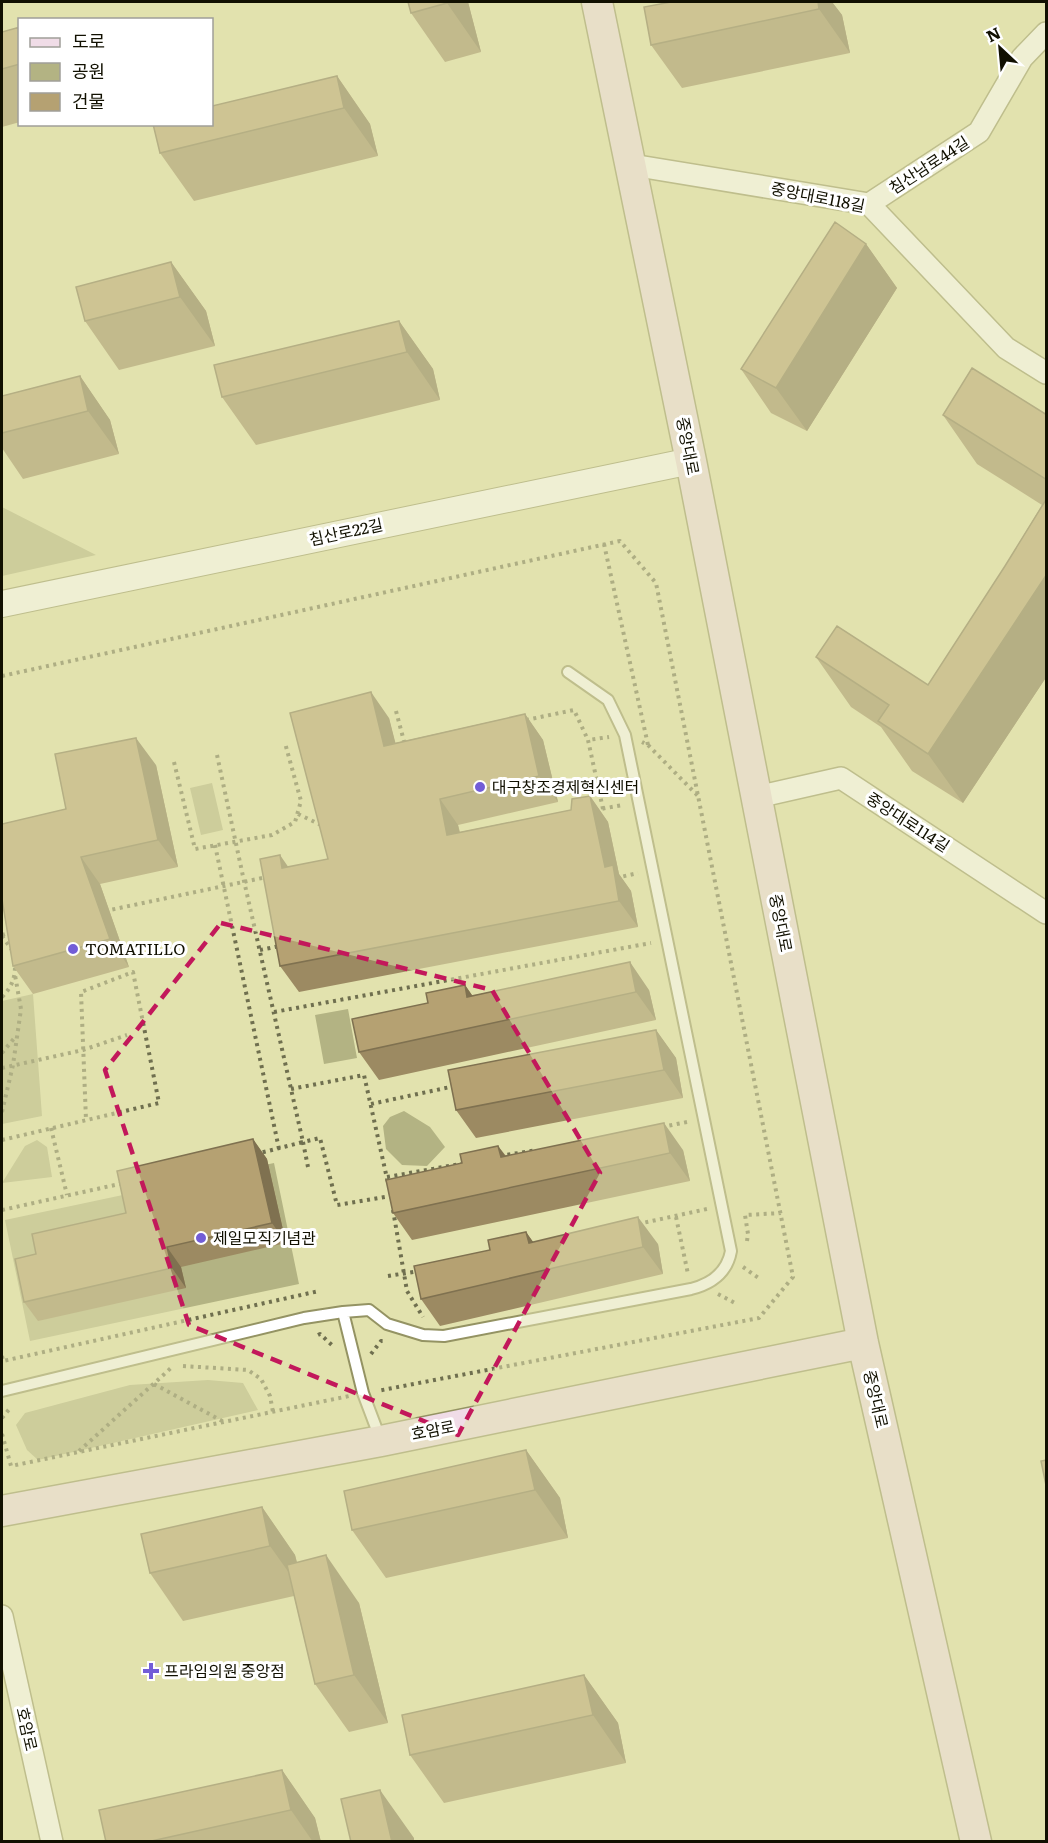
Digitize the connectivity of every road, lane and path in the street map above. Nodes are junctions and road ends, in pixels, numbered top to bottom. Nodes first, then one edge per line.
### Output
1 (597, 2) edge
2 (1047, 33) edge
3 (632, 165) junction
4 (869, 204) junction
5 (1047, 373) edge
6 (691, 461) junction
7 (2, 604) edge
8 (568, 672) dead end
9 (2, 676) edge
10 (396, 711) dead end
11 (518, 722) edge
12 (588, 740) dead end
13 (285, 743) dead end
14 (416, 744) edge
15 (648, 745) dead end
16 (217, 755) dead end
17 (174, 762) dead end
18 (698, 796) junction
19 (757, 797) junction
20 (639, 802) junction
21 (591, 811) edge
22 (297, 814) junction
23 (323, 826) edge
24 (236, 841) junction
25 (215, 845) junction
26 (653, 870) junction
27 (267, 877) edge
28 (607, 879) edge
29 (244, 881) junction
30 (224, 886) junction
31 (99, 912) edge
32 (1047, 913) edge
33 (22, 930) edge
34 (2, 935) edge
35 (668, 940) junction
36 (283, 946) edge
37 (260, 950) junction
38 (14, 955) edge
39 (15, 962) edge
40 (15, 975) junction
41 (2, 998) edge
42 (274, 1012) junction
43 (17, 1035) junction
44 (127, 1035) dead end
45 (83, 1050) junction
46 (2, 1053) edge
47 (13, 1065) junction
48 (2, 1068) edge
49 (465, 1084) edge
50 (291, 1089) junction
51 (371, 1104) junction
52 (2, 1112) edge
53 (704, 1119) junction
54 (86, 1120) junction
55 (51, 1128) junction
56 (657, 1128) edge
57 (2, 1140) edge
58 (303, 1142) junction
59 (279, 1149) junction
60 (540, 1149) edge
61 (257, 1154) edge
62 (493, 1158) edge
63 (469, 1162) edge
64 (308, 1167) dead end
65 (387, 1177) junction
66 (134, 1181) edge
67 (67, 1195) junction
68 (722, 1206) junction
69 (393, 1208) edge
70 (2, 1210) edge
71 (676, 1216) junction
72 (630, 1226) edge
73 (743, 1267) dead end
74 (427, 1269) edge
75 (404, 1274) junction
76 (388, 1276) dead end
77 (760, 1279) dead end
78 (691, 1289) junction
79 (319, 1291) dead end
80 (715, 1292) dead end
81 (735, 1303) dead end
82 (344, 1312) junction
83 (434, 1335) junction
84 (308, 1337) dead end
85 (863, 1343) junction
86 (337, 1349) dead end
87 (2, 1359) edge
88 (205, 1360) dead end
89 (182, 1366) junction
90 (171, 1368) junction
91 (159, 1371) dead end
92 (154, 1384) junction
93 (348, 1386) dead end
94 (2, 1391) edge
95 (363, 1393) junction
96 (13, 1404) dead end
97 (273, 1412) junction
98 (2, 1418) edge
99 (224, 1422) junction
100 (2, 1434) edge
101 (381, 1441) junction
102 (78, 1452) junction
103 (2, 1511) edge
104 (2, 1616) edge
105 (52, 1842) edge
106 (976, 1842) edge

1 - 3 main road, 중앙대로
2 - 4 street, 침산남로44길
3 - 4 street, 중앙대로118길
3 - 6 main road, 중앙대로
4 - 5 street, 중앙대로118길
6 - 7 street, 침산로22길
6 - 19 main road, 중앙대로
8 - 20 lane
9 - 18 path
10 - 14 path
11 - 12 path
13 - 22 path
15 - 18 path
16 - 24 path
17 - 25 path
18 - 95 path
19 - 32 street, 중앙대로114길
19 - 85 main road, 중앙대로
20 - 21 path
20 - 26 lane
22 - 23 path
22 - 24 path
24 - 25 path
24 - 29 path
25 - 30 path
26 - 28 path
26 - 35 lane
27 - 29 path
29 - 30 path
29 - 37 path
30 - 31 path
30 - 59 path
33 - 34 path
34 - 38 path
35 - 42 path
35 - 53 lane
36 - 37 path
37 - 42 path
39 - 40 path
40 - 41 path
40 - 43 path
42 - 50 path
43 - 46 path
43 - 47 path
44 - 45 path
45 - 47 path
45 - 54 path
45 - 54 path
47 - 48 path
47 - 52 path
49 - 51 path
50 - 51 path
50 - 58 path
51 - 65 path
53 - 56 path
53 - 68 lane
54 - 55 path
55 - 57 path
55 - 67 path
58 - 59 path
58 - 64 path
58 - 65 path
59 - 61 path
60 - 62 path
63 - 65 path
66 - 67 path
67 - 70 path
68 - 71 path
68 - 78 lane
69 - 75 path
71 - 72 path
71 - 78 path
73 - 77 path
74 - 75 path
75 - 76 path
75 - 83 path
78 - 83 lane
79 - 87 path
80 - 81 path
82 - 83 lane
82 - 94 lane
82 - 95 lane
84 - 86 path
85 - 101 main road, 호암로
85 - 106 main road, 중앙대로
88 - 89 path
89 - 90 path
89 - 97 path
90 - 91 path
90 - 92 path
92 - 99 path
92 - 102 path
93 - 97 path
95 - 101 lane
96 - 98 path
97 - 99 path
99 - 102 path
100 - 102 path
101 - 103 main road, 호암로
104 - 105 street, 호암로

